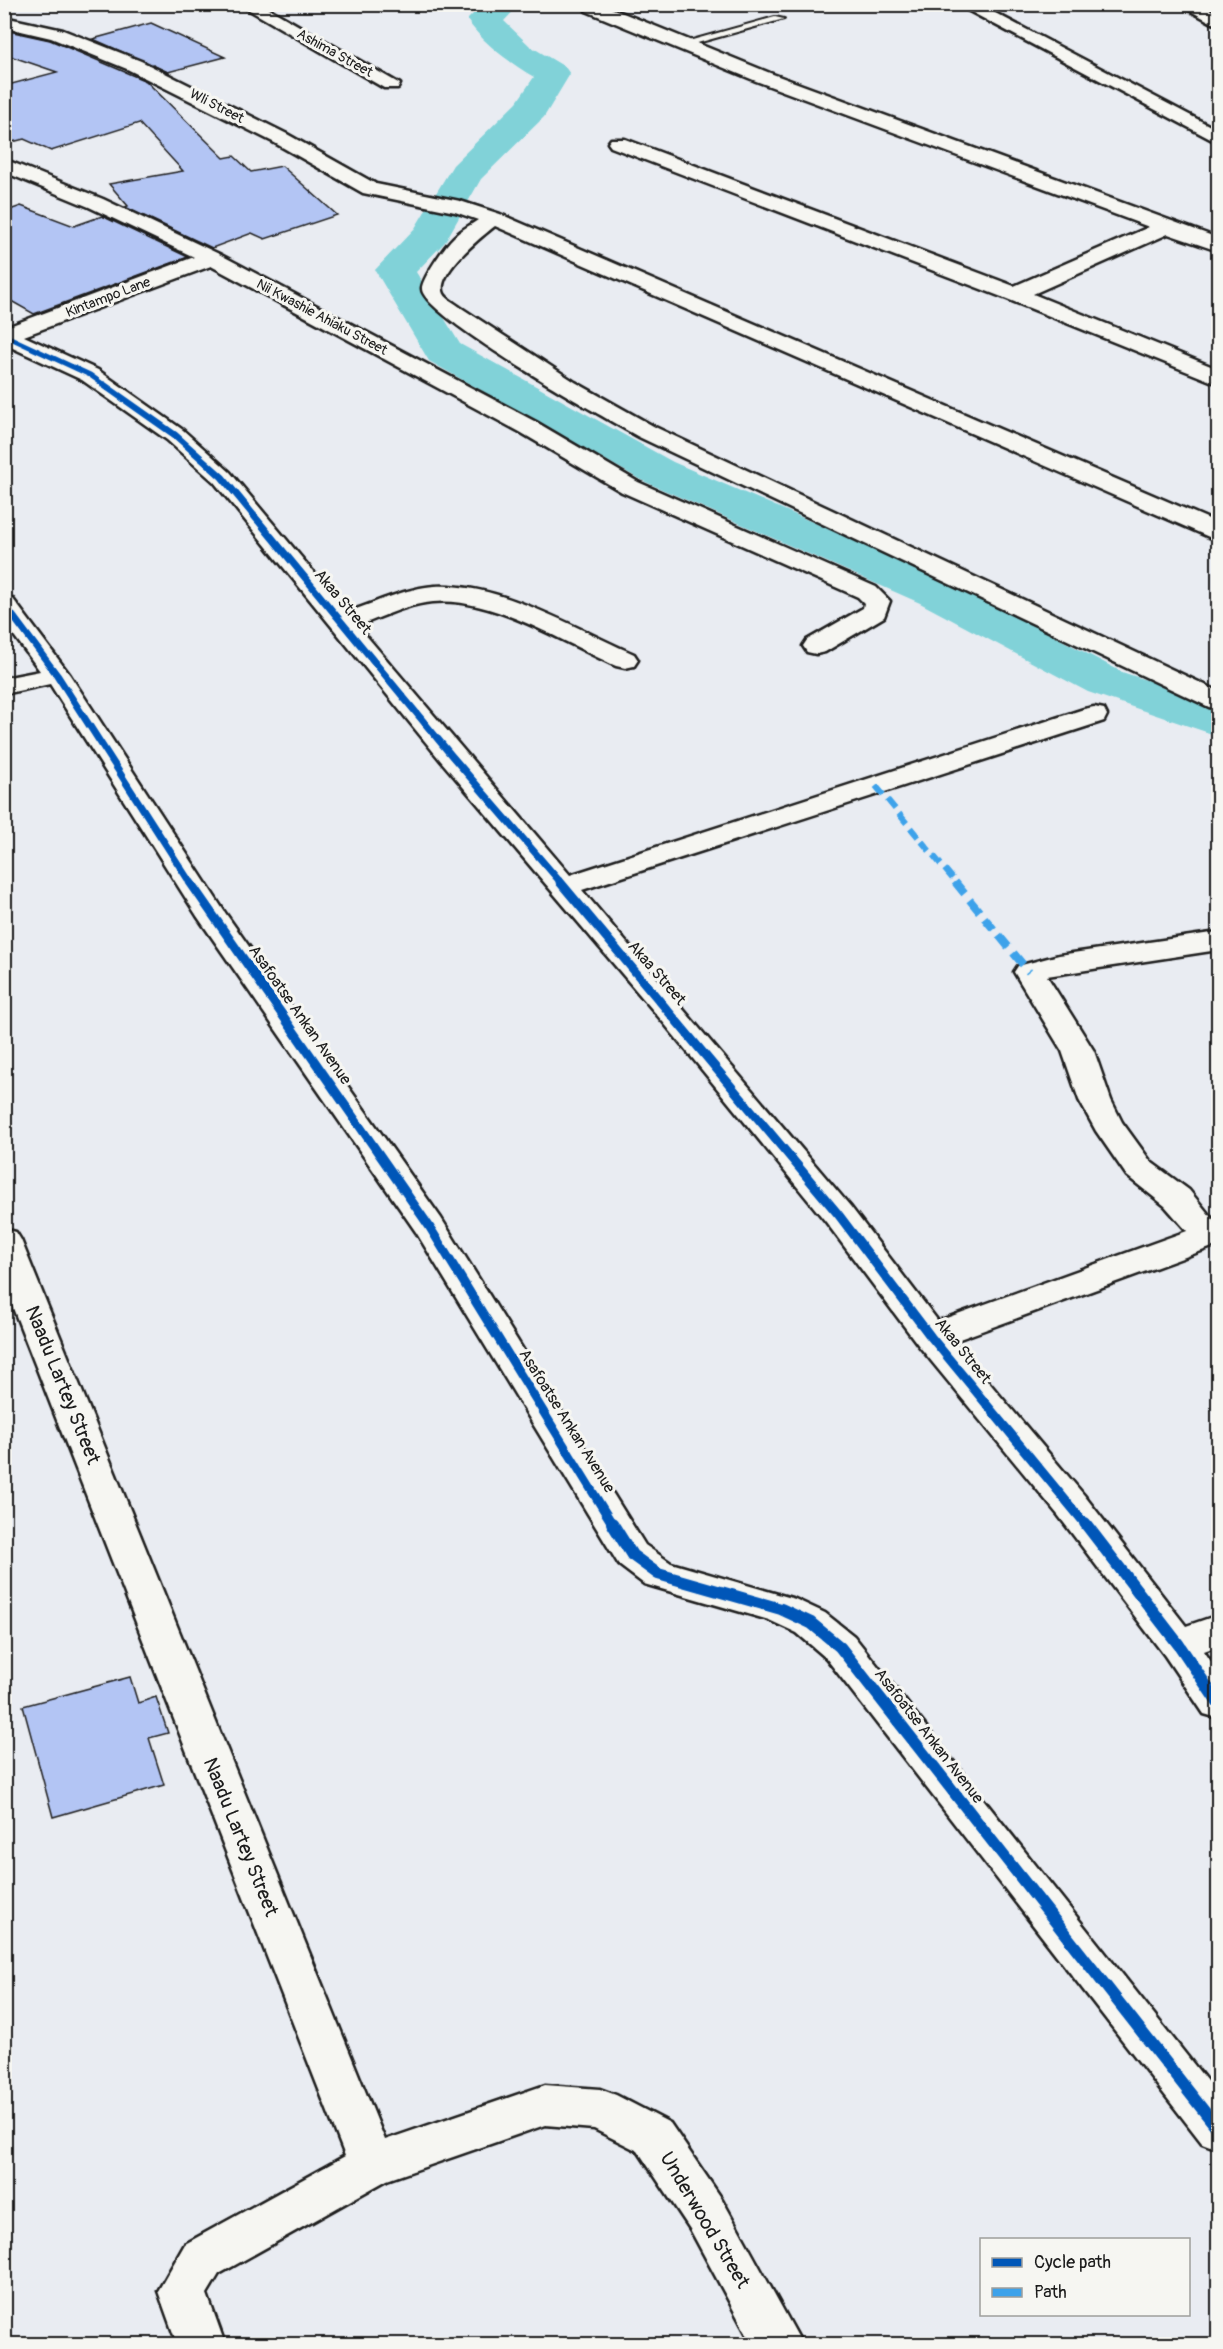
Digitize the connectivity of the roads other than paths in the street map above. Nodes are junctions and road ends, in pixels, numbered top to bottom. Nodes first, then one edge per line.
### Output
1 (247, 4) edge
2 (964, 4) edge
3 (1186, 4) edge
4 (592, 8) dead end
5 (779, 19) dead end
6 (1218, 21) edge
7 (4, 22) edge
8 (683, 44) junction
9 (391, 84) dead end
10 (1218, 137) edge
11 (618, 143) dead end
12 (4, 165) edge
13 (493, 218) junction
14 (1168, 226) junction
15 (1218, 245) edge
16 (212, 258) junction
17 (1015, 294) junction
18 (5, 336) edge
19 (1218, 377) edge
20 (1218, 532) edge
21 (858, 560) junction
22 (4, 604) edge
23 (341, 623) junction
24 (816, 646) dead end
25 (625, 660) dead end
26 (57, 675) junction
27 (4, 687) edge
28 (1218, 701) edge
29 (1094, 715) dead end
30 (562, 887) junction
31 (1218, 941) edge
32 (1214, 1234) edge
33 (4, 1240) edge
34 (931, 1337) junction
35 (1218, 1630) edge
36 (1179, 1645) junction
37 (1218, 1703) edge
38 (1218, 2129) edge
39 (372, 2165) junction
40 (201, 2344) edge
41 (778, 2344) edge

1 - 9 street, Ashima Street
2 - 10 street
3 - 6 street
4 - 8 street
5 - 8 lane
7 - 13 street, Wli Street
8 - 14 street
11 - 17 street
12 - 16 street, Nii Kwashie Ahiaku Street
13 - 20 street, Wli Street
13 - 21 street
14 - 15 street
14 - 17 street
16 - 18 street, Kintampo Lane
16 - 21 street, Nii Kwashie Ahiaku Street
17 - 19 street
18 - 23 street, Akaa Street
21 - 24 street
21 - 28 street
22 - 26 street, Asafoatse Ankan Avenue
23 - 25 street
23 - 30 street, Akaa Street
26 - 27 street
26 - 38 street, Asafoatse Ankan Avenue
29 - 30 street
30 - 34 street, Akaa Street
31 - 32 street
32 - 34 street
33 - 39 street, Naadu Lartey Street
34 - 36 street, Akaa Street
35 - 36 street
36 - 37 street, Akaa Street
39 - 40 street
39 - 41 street, Underwood Street

